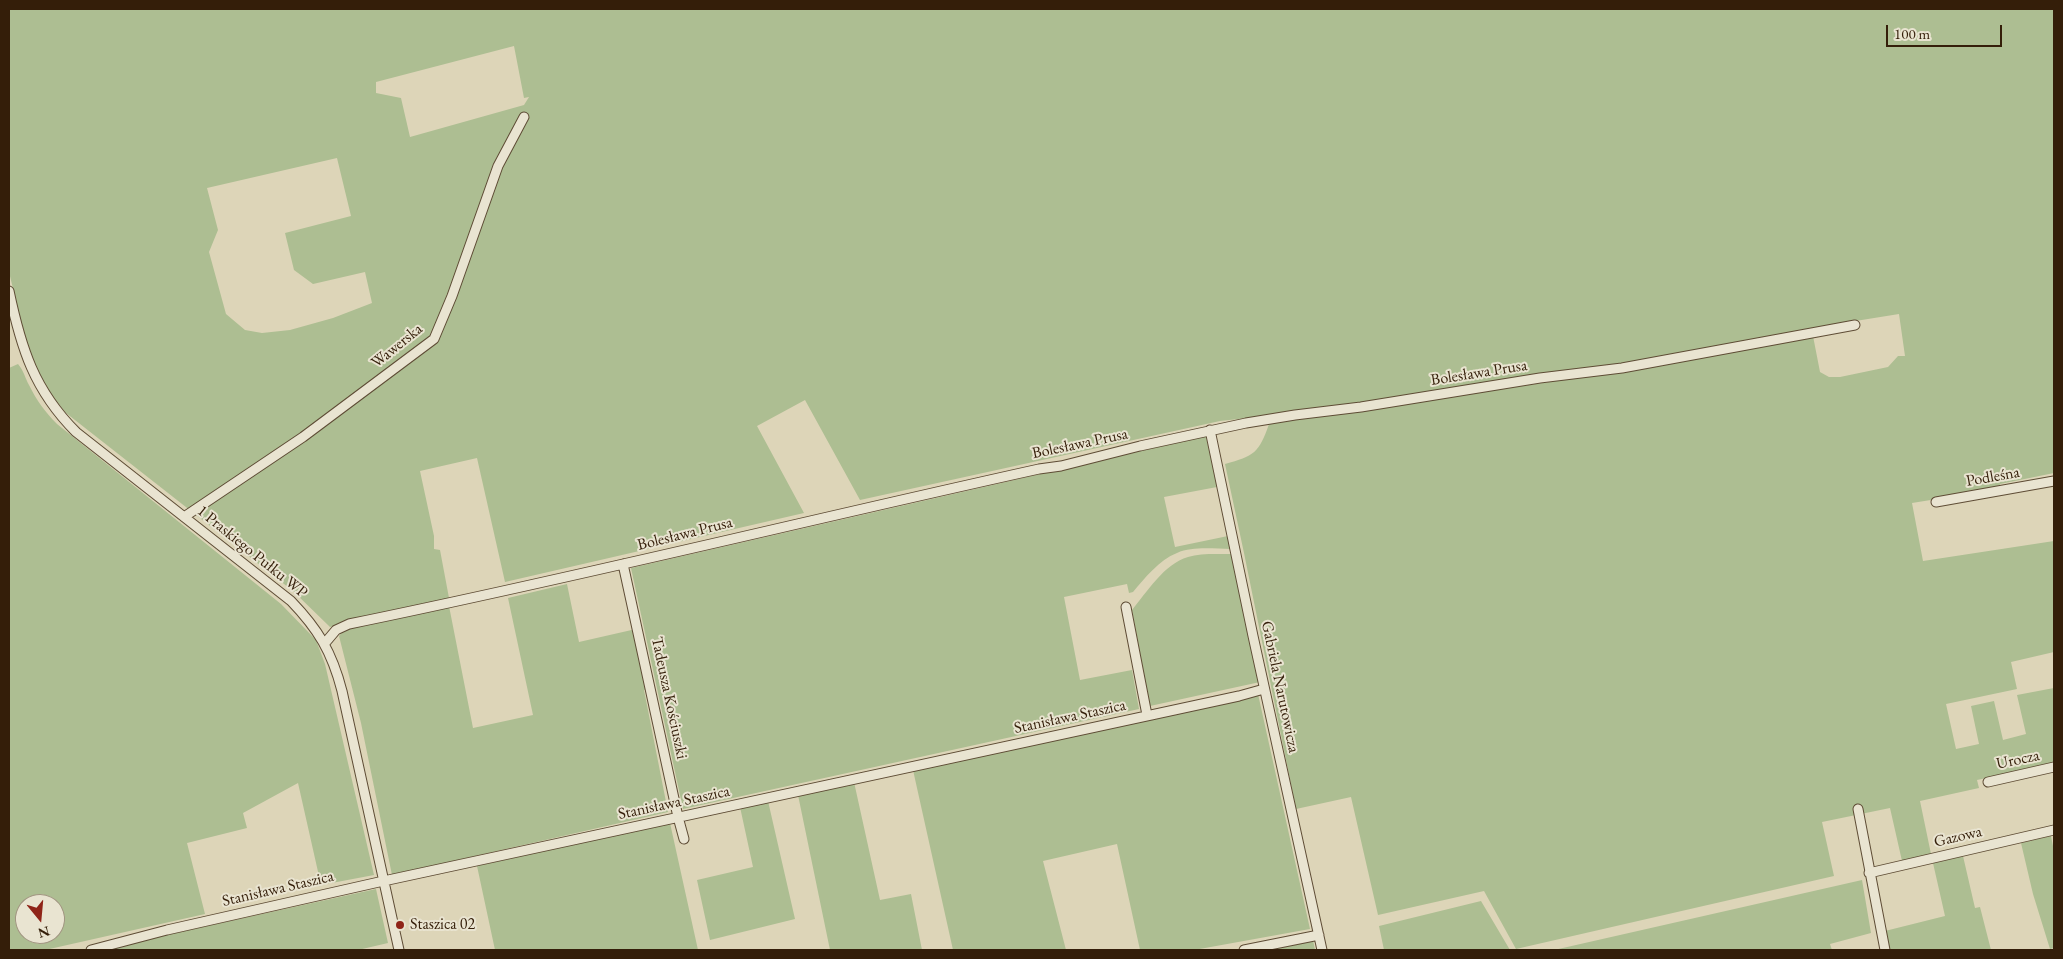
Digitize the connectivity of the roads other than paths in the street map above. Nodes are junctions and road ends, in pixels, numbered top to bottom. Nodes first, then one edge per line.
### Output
1 (524, 116) dead end
2 (9, 291) edge
3 (1855, 325) dead end
4 (1210, 430) junction
5 (2054, 481) edge
6 (1936, 502) dead end
7 (184, 517) junction
8 (624, 564) junction
9 (1126, 607) dead end
10 (325, 643) junction
11 (1264, 689) junction
12 (1147, 715) junction
13 (2054, 767) edge
14 (1988, 782) dead end
15 (1858, 809) dead end
16 (678, 817) junction
17 (2054, 830) edge
18 (684, 839) dead end
19 (1869, 873) junction
20 (384, 881) junction
21 (1319, 935) junction
22 (91, 950) edge
23 (399, 950) edge
24 (1244, 950) edge
25 (1322, 950) edge
26 (1885, 950) edge

1 - 7 street, Wawerska
2 - 7 street, 1 Praskiego Pułku WP
3 - 4 street, Bolesława Prusa
4 - 8 street, Bolesława Prusa
4 - 11 street, Gabriela Narutowicza
5 - 6 street, Podleśna
7 - 10 street, 1 Praskiego Pułku WP
8 - 10 street, Bolesława Prusa
8 - 16 street, Tadeusza Kościuszki
9 - 12 street
10 - 20 street, 1 Praskiego Pułku WP
11 - 12 street, Stanisława Staszica
11 - 21 street, Gabriela Narutowicza
12 - 16 street, Stanisława Staszica
13 - 14 street, Urocza
15 - 19 street
16 - 18 street, Tadeusza Kościuszki
16 - 20 street, Stanisława Staszica
17 - 19 street, Gazowa
19 - 26 street
20 - 22 street, Stanisława Staszica
20 - 23 street, 1 Praskiego Pułku WP
21 - 24 street
21 - 25 street, Gabriela Narutowicza

